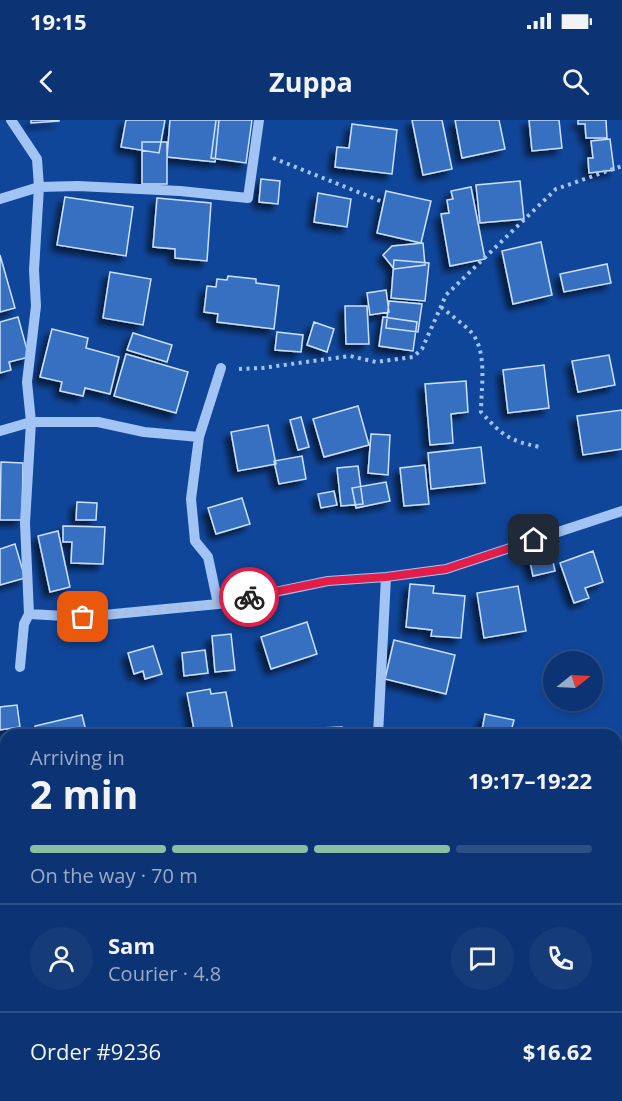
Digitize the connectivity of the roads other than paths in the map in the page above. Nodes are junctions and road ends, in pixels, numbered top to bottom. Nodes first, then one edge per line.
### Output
1 (11, 120) edge
2 (259, 120) edge
3 (39, 187) junction
4 (0, 199) edge
5 (221, 368) road end
6 (31, 422) junction
7 (0, 431) edge
8 (200, 437) junction
9 (622, 511) edge
10 (386, 577) junction
11 (218, 604) junction
12 (29, 614) junction
13 (20, 667) dead end
14 (378, 729) edge

1 - 3 street
2 - 3 street
3 - 4 street
3 - 6 street
5 - 8 street
6 - 7 street
6 - 8 street
6 - 12 street
8 - 11 street
9 - 10 street
10 - 11 street
10 - 14 street
11 - 12 street
12 - 13 street

